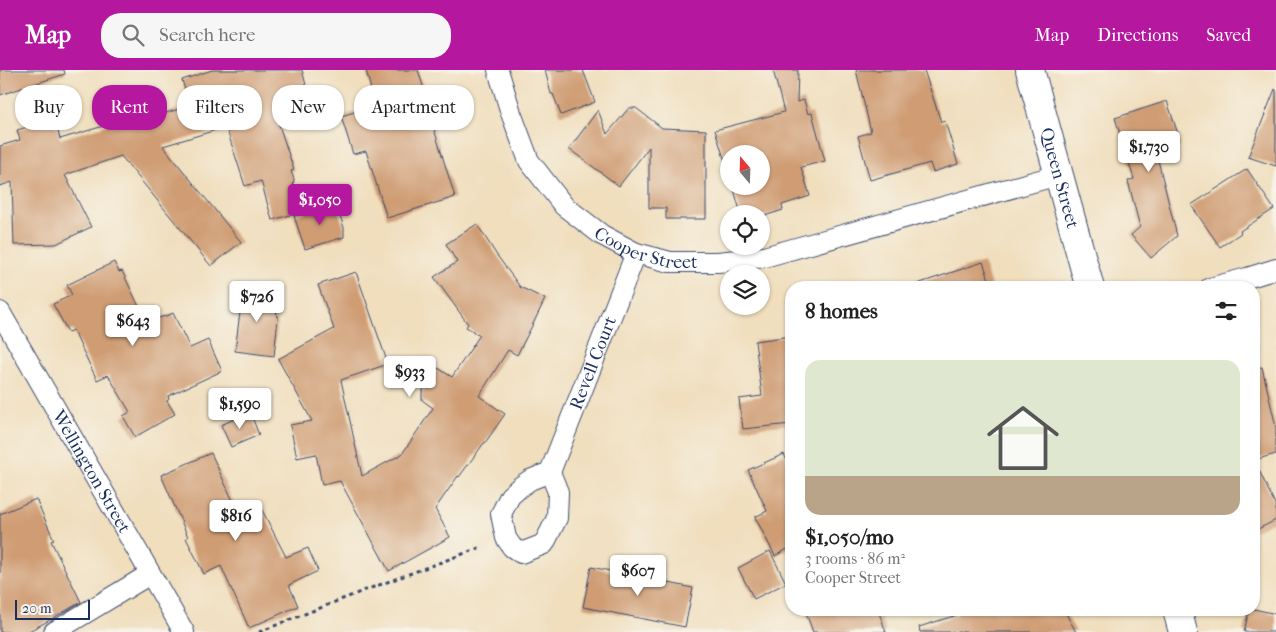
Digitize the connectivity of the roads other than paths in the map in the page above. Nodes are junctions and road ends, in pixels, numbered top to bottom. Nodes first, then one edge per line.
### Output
1 (498, 70) edge
2 (1030, 70) edge
3 (1058, 175) junction
4 (636, 253) junction
5 (1276, 269) edge
6 (1088, 281) edge
7 (1236, 281) edge
8 (0, 312) edge
9 (6, 334) edge
10 (550, 472) dead end
11 (150, 574) junction
12 (1179, 616) edge
13 (54, 632) edge
14 (184, 632) edge
15 (1183, 632) edge

1 - 4 street, Cooper Street
2 - 3 street, Queen Street
3 - 4 street, Cooper Street
3 - 6 street, Queen Street
4 - 10 street, Revell Court
5 - 7 street
8 - 9 street, Wellington Street
9 - 11 street, Wellington Street
11 - 13 street
11 - 14 street, Wellington Street
12 - 15 street

